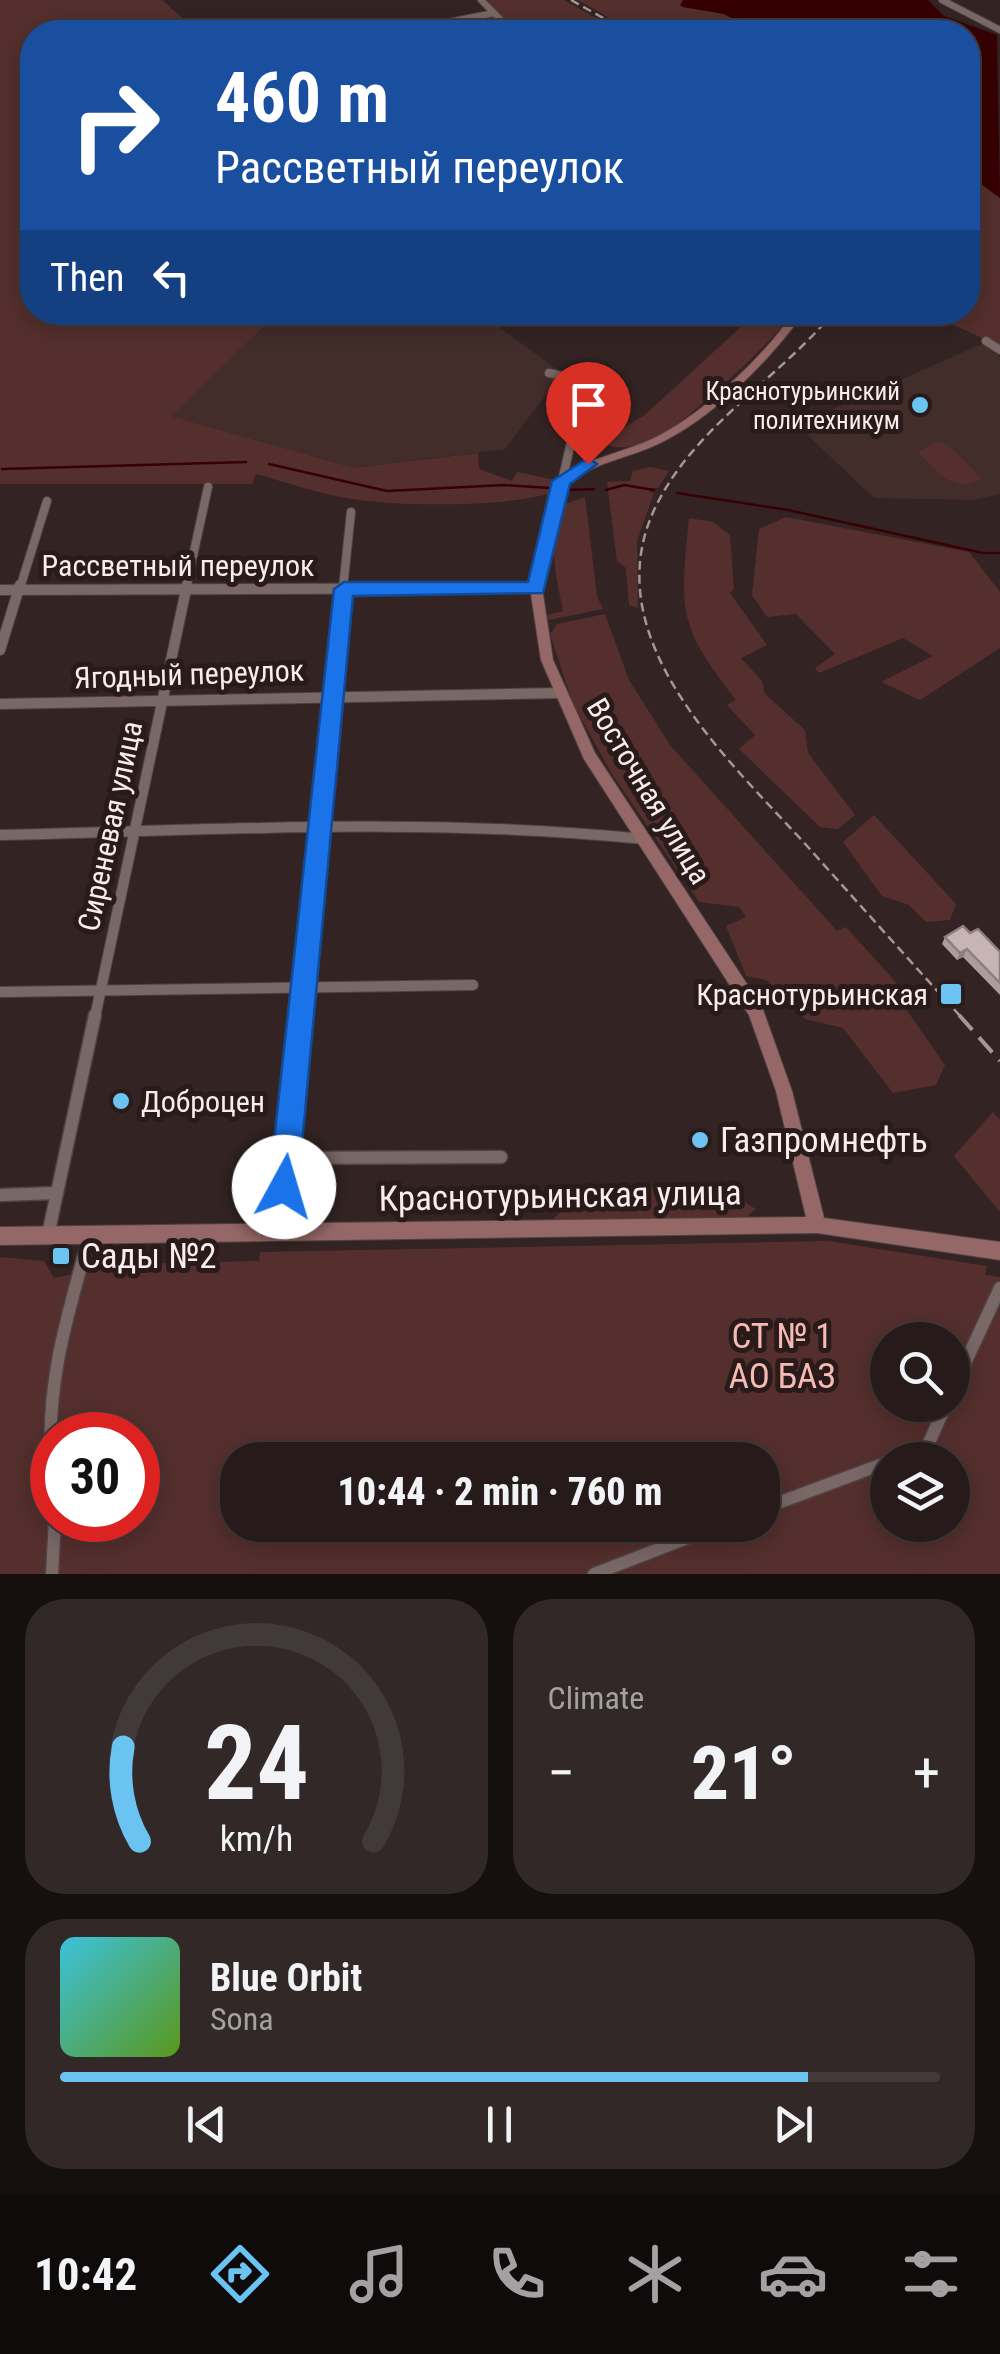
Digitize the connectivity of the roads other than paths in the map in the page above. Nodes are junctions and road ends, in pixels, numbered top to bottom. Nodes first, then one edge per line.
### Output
1 (481, 0) edge
2 (942, 0) edge
3 (494, 13) junction
4 (457, 20) edge
5 (501, 20) edge
6 (978, 20) edge
7 (791, 325) edge
8 (986, 341) dead end
9 (1000, 350) edge
10 (550, 373) dead end
11 (562, 481) junction
12 (208, 487) dead end
13 (47, 501) dead end
14 (352, 512) dead end
15 (536, 588) junction
16 (344, 589) junction
17 (0, 590) edge
18 (19, 590) junction
19 (186, 590) junction
20 (0, 650) edge
21 (558, 692) junction
22 (333, 694) junction
23 (0, 704) edge
24 (162, 704) junction
25 (320, 825) junction
26 (134, 833) junction
27 (0, 834) edge
28 (644, 839) junction
29 (473, 985) dead end
30 (303, 990) junction
31 (0, 992) edge
32 (100, 992) junction
33 (500, 1157) dead end
34 (286, 1164) junction
35 (57, 1193) junction
36 (0, 1195) edge
37 (816, 1225) junction
38 (279, 1233) junction
39 (48, 1235) junction
40 (90, 1235) junction
41 (0, 1236) edge
42 (1000, 1252) edge
43 (1000, 1288) edge
44 (970, 1352) edge
45 (49, 1412) edge
46 (870, 1468) edge
47 (780, 1502) edge
48 (54, 1542) edge
49 (677, 1542) edge
50 (52, 1574) edge
51 (594, 1574) edge

1 - 3 street
2 - 6 street
3 - 4 street
3 - 5 street
7 - 11 street
8 - 9 street
10 - 11 street
11 - 15 street, Восточная улица
12 - 19 street, Сиреневая улица
13 - 18 street
14 - 16 street
15 - 16 street, Рассветный переулок
15 - 21 street, Восточная улица
16 - 19 street, Рассветный переулок
16 - 22 street
17 - 18 street, Рассветный переулок
18 - 19 street, Рассветный переулок
18 - 20 street
19 - 24 street, Сиреневая улица
21 - 22 street, Ягодный переулок
21 - 28 street, Восточная улица
22 - 24 street, Ягодный переулок
22 - 25 street
23 - 24 street, Ягодный переулок
24 - 26 street, Сиреневая улица
25 - 26 street
25 - 28 street
25 - 30 street
26 - 27 street
26 - 32 street, Сиреневая улица
28 - 37 street, Восточная улица
29 - 30 street
30 - 32 street
30 - 34 street
31 - 32 street
32 - 35 street, Сиреневая улица
33 - 34 street
34 - 38 street
35 - 36 street
35 - 39 street, Сиреневая улица
37 - 38 street, Краснотурьинская улица
37 - 42 street, Краснотурьинская улица
38 - 40 street, Краснотурьинская улица
39 - 40 street, Краснотурьинская улица
39 - 41 street, Краснотурьинская улица
40 - 45 street
43 - 44 street
46 - 47 street
48 - 50 street
49 - 51 street

